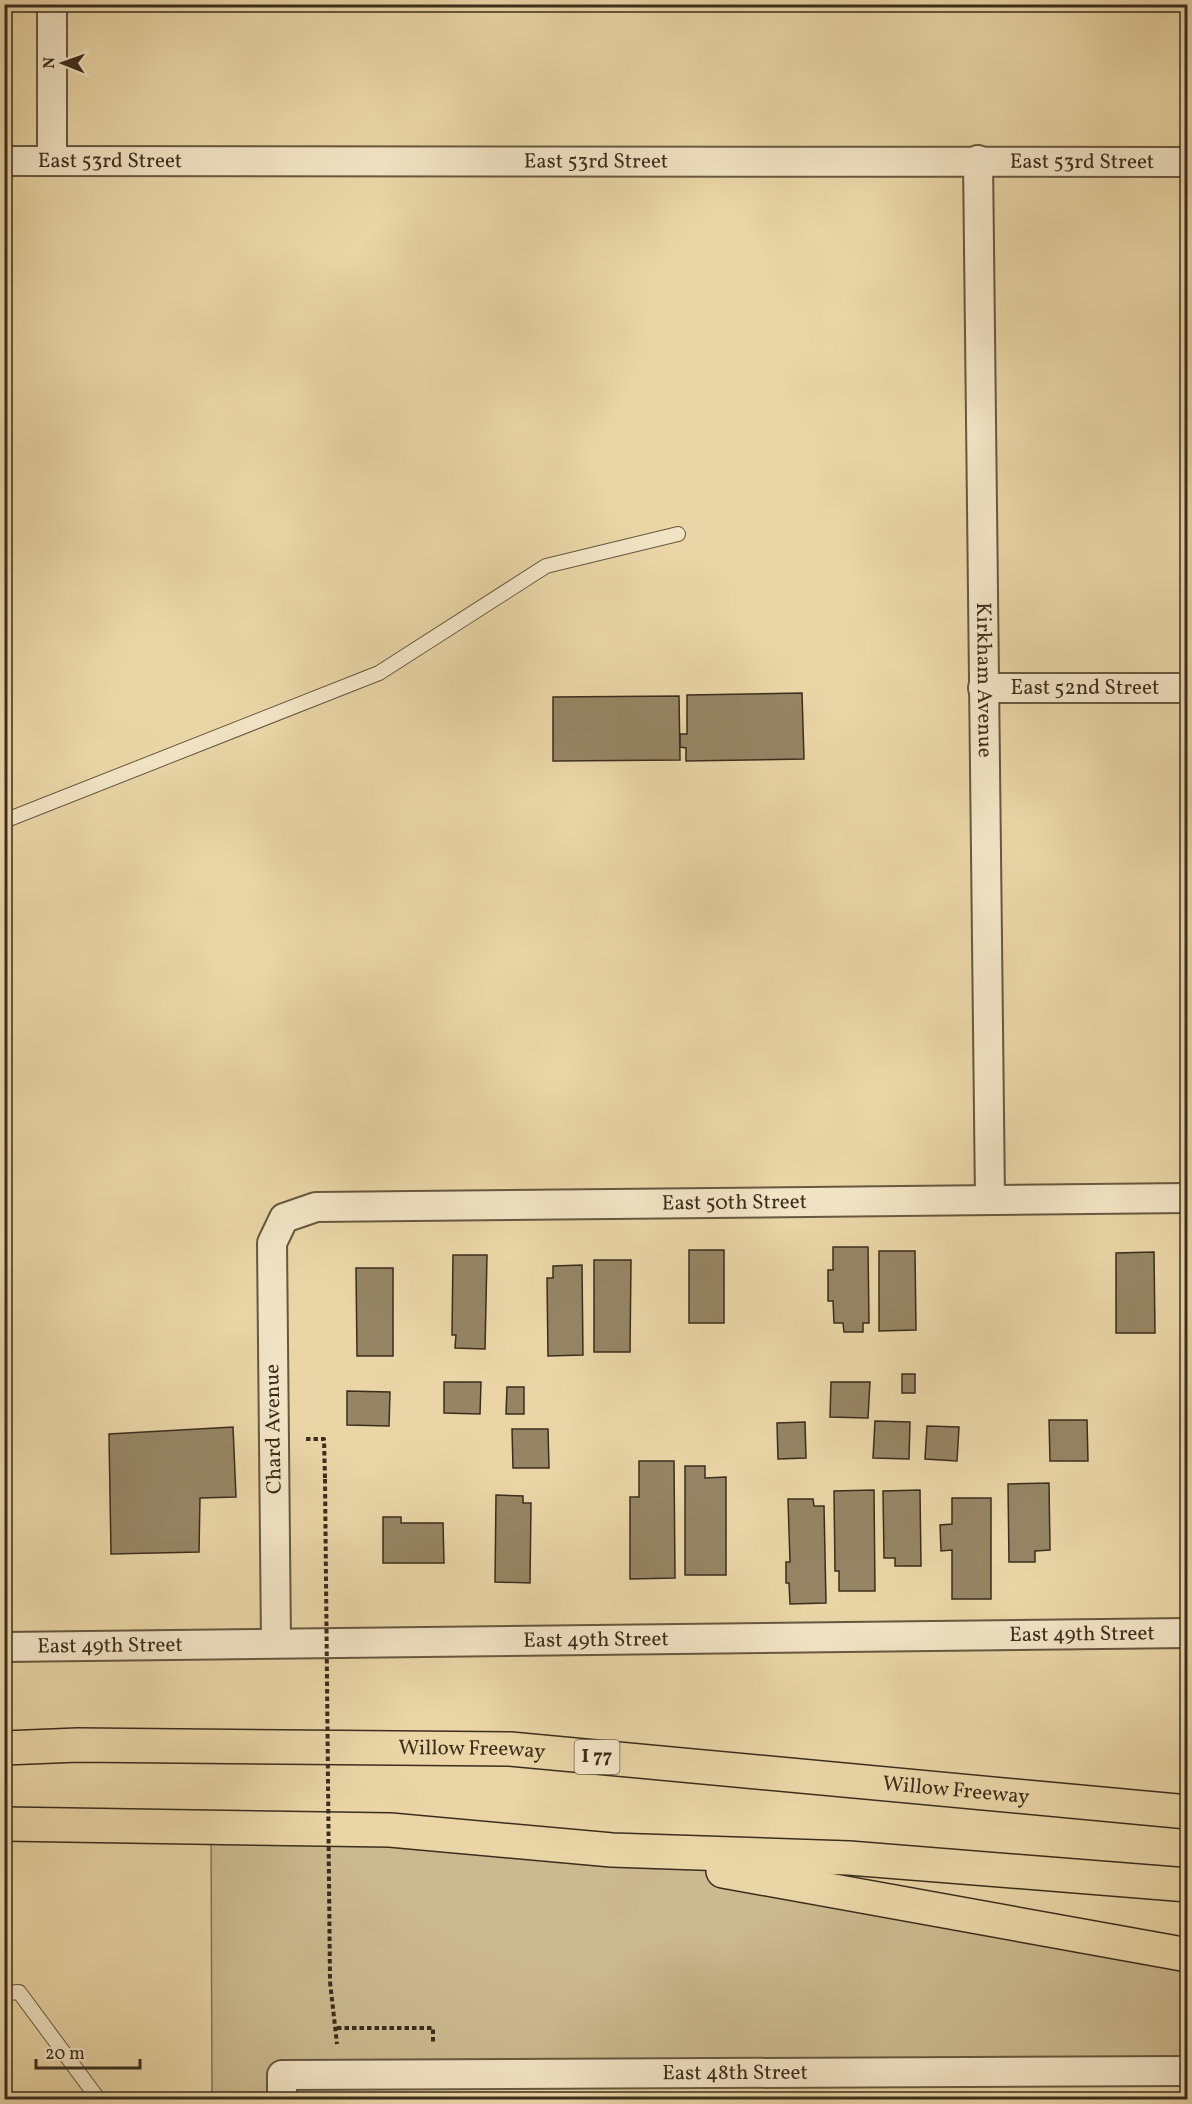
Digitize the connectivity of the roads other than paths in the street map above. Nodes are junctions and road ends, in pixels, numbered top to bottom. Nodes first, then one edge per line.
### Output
1 (52, 4) edge
2 (978, 160) junction
3 (4, 161) edge
4 (52, 161) junction
5 (1188, 162) edge
6 (678, 534) dead end
7 (983, 687) junction
8 (1188, 688) edge
9 (4, 821) edge
10 (1188, 1198) edge
11 (990, 1200) junction
12 (284, 1218) joint
13 (1188, 1633) edge
14 (276, 1643) junction
15 (4, 1647) edge
16 (4, 1748) edge
17 (1188, 1790) edge
18 (977, 1792) junction
19 (1188, 1812) edge
20 (4, 1824) edge
21 (612, 1850) junction
22 (1188, 1885) edge
23 (1188, 1955) edge
24 (4, 1993) edge
25 (1188, 2071) edge
26 (282, 2087) edge
27 (99, 2100) edge

1 - 4 street
2 - 4 street, East 53rd Street
2 - 5 street, East 53rd Street
2 - 7 street, Kirkham Avenue
3 - 4 street, East 53rd Street
6 - 9 lane
7 - 8 street, East 52nd Street
7 - 11 street, Kirkham Avenue
10 - 11 street, East 50th Street
11 - 12 street, East 50th Street
12 - 14 street, Chard Avenue
13 - 14 street, East 49th Street
14 - 15 street, East 49th Street
16 - 18 highway, Willow Freeway / I 77
17 - 18 highway
18 - 19 highway, Willow Freeway / I 77
20 - 21 highway
21 - 22 highway
21 - 23 highway
24 - 27 lane
25 - 26 street, East 48th Street

